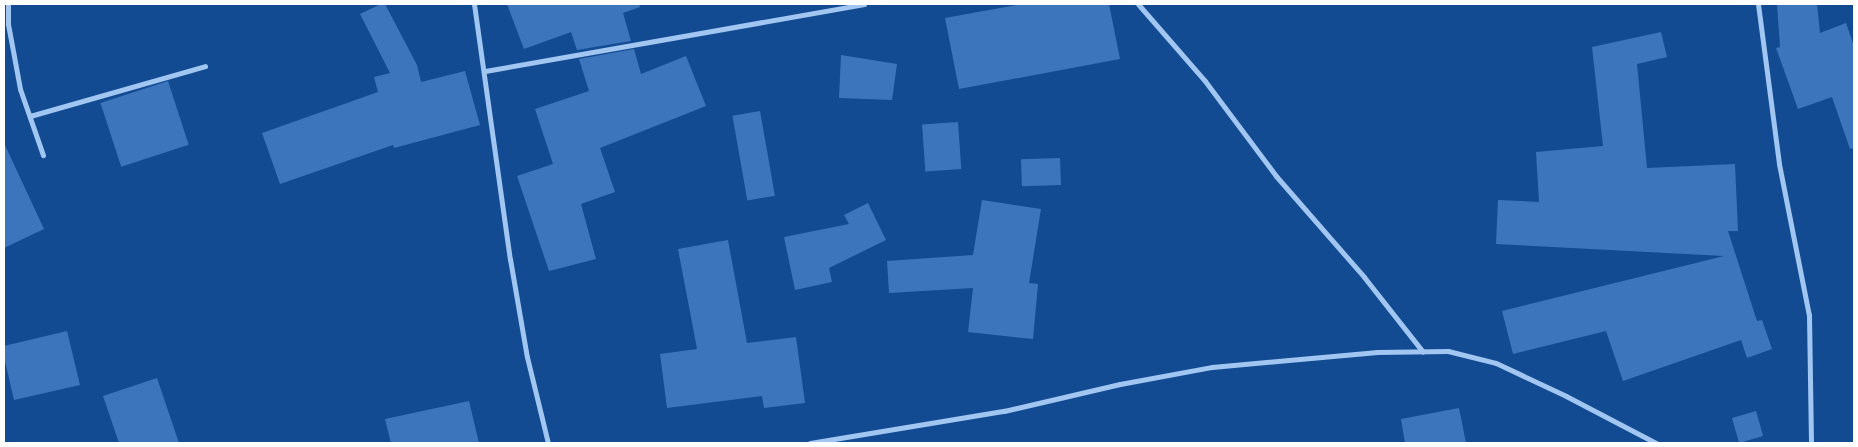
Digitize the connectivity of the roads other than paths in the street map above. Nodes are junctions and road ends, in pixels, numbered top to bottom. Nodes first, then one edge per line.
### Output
1 (8, 4) edge
2 (474, 4) edge
3 (864, 4) edge
4 (1138, 4) edge
5 (1758, 4) edge
6 (205, 66) dead end
7 (485, 71) junction
8 (30, 116) junction
9 (43, 155) dead end
10 (1423, 352) junction
11 (548, 443) edge
12 (810, 443) edge
13 (1656, 443) edge
14 (1811, 443) edge

1 - 8 street
2 - 7 street
3 - 7 street
4 - 10 street
5 - 14 street
6 - 8 street
7 - 11 street
8 - 9 street
10 - 12 street
10 - 13 street

